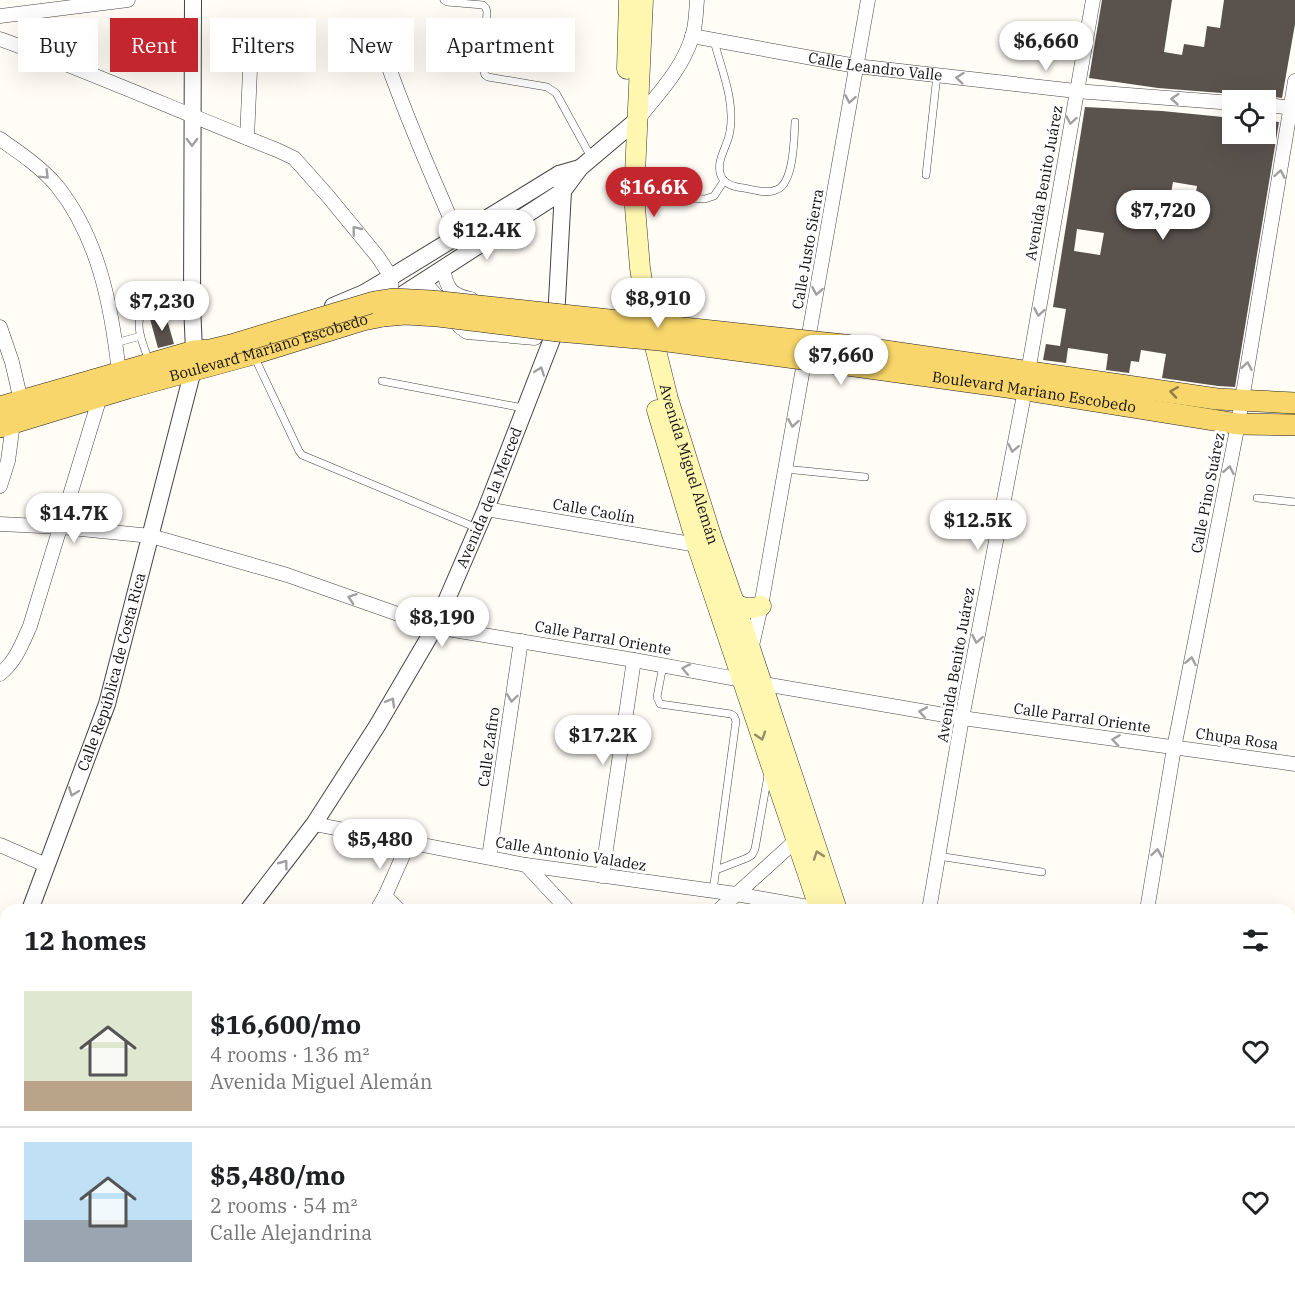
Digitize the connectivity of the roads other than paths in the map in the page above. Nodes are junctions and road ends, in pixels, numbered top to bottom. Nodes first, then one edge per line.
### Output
1 (128, 0) edge
2 (194, 0) edge
3 (444, 0) edge
4 (629, 0) edge
5 (636, 0) edge
6 (643, 0) edge
7 (697, 0) edge
8 (868, 0) edge
9 (1093, 0) edge
10 (0, 16) edge
11 (692, 36) junction
12 (0, 39) edge
13 (714, 41) junction
14 (856, 66) junction
15 (249, 72) edge
16 (390, 72) edge
17 (937, 75) junction
18 (1295, 81) edge
19 (1076, 91) junction
20 (1222, 102) edge
21 (1276, 106) edge
22 (1293, 108) edge
23 (192, 116) junction
24 (795, 122) dead end
25 (632, 124) junction
26 (247, 138) junction
27 (0, 139) edge
28 (586, 163) junction
29 (559, 174) junction
30 (926, 175) dead end
31 (724, 181) junction
32 (563, 191) junction
33 (634, 195) junction
34 (458, 236) junction
35 (443, 269) junction
36 (391, 277) junction
37 (424, 282) junction
38 (192, 304) junction
39 (558, 310) junction
40 (373, 318) junction
41 (642, 318) junction
42 (0, 327) edge
43 (141, 336) junction
44 (809, 336) junction
45 (552, 339) junction
46 (116, 343) junction
47 (650, 349) junction
48 (836, 353) junction
49 (253, 354) junction
50 (194, 360) junction
51 (150, 363) junction
52 (803, 366) junction
53 (119, 373) junction
54 (1021, 377) junction
55 (382, 381) dead end
56 (100, 397) junction
57 (21, 401) junction
58 (1242, 401) junction
59 (1295, 403) edge
60 (526, 408) junction
61 (4, 419) edge
62 (1238, 424) junction
63 (1295, 425) edge
64 (785, 469) junction
65 (865, 477) dead end
66 (0, 486) edge
67 (1257, 498) dead end
68 (1295, 502) edge
69 (486, 509) junction
70 (0, 524) edge
71 (61, 527) junction
72 (477, 528) junction
73 (150, 536) junction
74 (697, 545) junction
75 (733, 603) junction
76 (761, 606) junction
77 (435, 627) junction
78 (521, 640) junction
79 (634, 660) junction
80 (663, 665) junction
81 (751, 672) junction
82 (0, 674) edge
83 (962, 718) junction
84 (1174, 748) junction
85 (771, 764) junction
86 (1295, 764) edge
87 (314, 824) junction
88 (802, 835) junction
89 (409, 842) junction
90 (0, 845) edge
91 (938, 856) junction
92 (489, 857) junction
93 (46, 865) junction
94 (526, 865) junction
95 (716, 870) junction
96 (1042, 872) dead end
97 (602, 876) junction
98 (713, 891) junction
99 (736, 894) junction
100 (385, 896) junction
101 (32, 904) edge
102 (253, 904) edge
103 (380, 904) edge
104 (393, 904) edge
105 (562, 904) edge
106 (725, 904) edge
107 (792, 904) edge
108 (823, 904) edge
109 (930, 904) edge
110 (1149, 904) edge

1 - 10 street
2 - 23 street, Calle República de Costa Rica
3 - 28 lane
4 - 25 main road, Avenida Miguel Alemán
5 - 25 lane
6 - 25 main road, Avenida Miguel Alemán
7 - 11 street
8 - 14 street, Calle Justo Sierra
9 - 19 street, Avenida Benito Juárez
11 - 13 street, Calle Leandro Valle
11 - 25 street
12 - 23 street
13 - 14 street, Calle Leandro Valle
13 - 31 lane
14 - 17 street, Calle Leandro Valle
14 -> 44 street, Calle Justo Sierra
15 - 26 street
16 - 34 street
19 -> 17 street, Calle Leandro Valle
17 - 30 lane
18 - 22 street, Calle Pino Suárez
20 -> 19 street, Calle Leandro Valle
19 -> 54 street, Avenida Benito Juárez
21 - 22 street
58 -> 22 street, Calle Pino Suárez
23 - 26 street
23 -> 38 street, Calle República de Costa Rica
24 - 31 lane
25 - 28 street
25 - 33 main road, Avenida Miguel Alemán
25 - 41 main road, Avenida Miguel Alemán
36 -> 26 street
27 -> 46 street
28 - 29 street
28 - 32 street
29 - 32 street, Avenida de la Merced
29 - 34 street
31 - 33 lane
32 - 35 street
32 - 39 street, Avenida de la Merced
33 - 41 main road, Avenida Miguel Alemán
34 - 36 street
35 - 37 street
35 - 39 street
36 - 40 street
36 - 50 street
37 - 40 street
37 - 45 street
38 - 43 lane
38 - 50 street, Calle República de Costa Rica
39 - 41 street
39 - 45 street, Avenida de la Merced
40 - 48 main road, Boulevard Mariano Escobedo, bridge
40 - 49 main road, Boulevard Mariano Escobedo
41 - 44 street
41 - 47 main road, Avenida Miguel Alemán
42 - 57 street
43 - 46 lane
43 - 51 lane
44 - 48 street
44 - 52 street, Calle Justo Sierra
45 - 47 street
60 -> 45 street, Avenida de la Merced
46 - 53 street
47 - 52 street
47 - 74 main road, Avenida Miguel Alemán
47 - 75 main road, Avenida Miguel Alemán
47 - 81 lane
48 - 50 main road, Boulevard Mariano Escobedo, bridge
48 - 52 street
48 - 54 main road, Boulevard Mariano Escobedo
49 - 50 main road, Boulevard Mariano Escobedo
49 - 72 lane
50 - 51 main road, Boulevard Mariano Escobedo
50 - 56 main road, Boulevard Mariano Escobedo
50 - 73 street, Calle República de Costa Rica
51 - 53 main road, Boulevard Mariano Escobedo
52 -> 64 street, Calle Justo Sierra
53 - 57 main road, Boulevard Mariano Escobedo
58 -> 54 main road, Boulevard Mariano Escobedo
54 - 62 main road, Boulevard Mariano Escobedo
54 -> 83 street, Avenida Benito Juárez
55 - 60 lane
56 - 61 main road, Boulevard Mariano Escobedo
56 - 71 street
57 - 61 main road, Boulevard Mariano Escobedo
58 - 59 main road, Boulevard Mariano Escobedo
58 - 62 street, Calle Pino Suárez
60 - 69 street, Avenida de la Merced
61 - 66 street
62 - 63 main road, Boulevard Mariano Escobedo
84 -> 62 street, Calle Pino Suárez
64 - 65 lane
64 - 76 street, Calle Justo Sierra
67 - 68 lane
69 - 72 street, Avenida de la Merced
69 - 74 street, Calle Caolín
70 - 71 street, Calle Parral Oriente
71 - 73 street, Calle Parral Oriente
71 - 82 street
72 - 77 street, Avenida de la Merced
77 -> 73 street, Calle Parral Oriente
73 -> 93 street, Calle República de Costa Rica
74 - 81 main road, Avenida Miguel Alemán
75 - 76 main road
75 - 81 main road, Avenida Miguel Alemán
76 - 81 street, Calle Justo Sierra
77 - 78 street, Calle Parral Oriente
87 -> 77 street, Avenida de la Merced
78 - 79 street, Calle Parral Oriente
78 -> 92 street, Calle Zafiro
79 - 80 street, Calle Parral Oriente
79 - 97 street
81 -> 80 street, Calle Parral Oriente
80 - 95 lane
83 -> 81 street, Calle Parral Oriente
81 -> 85 main road, Avenida Miguel Alemán
81 - 88 main road, Avenida Miguel Alemán
84 -> 83 street, Calle Parral Oriente
83 - 91 street, Avenida Benito Juárez
84 - 86 street, Chupa Rosa
110 -> 84 street, Calle Pino Suárez
85 - 88 main road, Avenida Miguel Alemán
85 - 95 lane
87 - 89 street, Calle Antonio Valadez
102 -> 87 street, Avenida de la Merced
88 - 99 street
88 - 108 main road, Avenida Miguel Alemán
89 - 92 street, Calle Antonio Valadez
89 - 100 street
90 - 93 street
91 - 96 lane
91 - 109 street, Avenida Benito Juárez
92 - 94 street, Calle Antonio Valadez
93 - 101 street, Calle República de Costa Rica
94 - 97 street, Calle Antonio Valadez
94 - 105 street
95 - 98 lane
97 - 98 street, Calle Antonio Valadez
98 - 99 street, Calle Antonio Valadez
99 - 106 street
99 - 107 street, Calle Antonio Valadez
100 - 103 street
100 - 104 street

